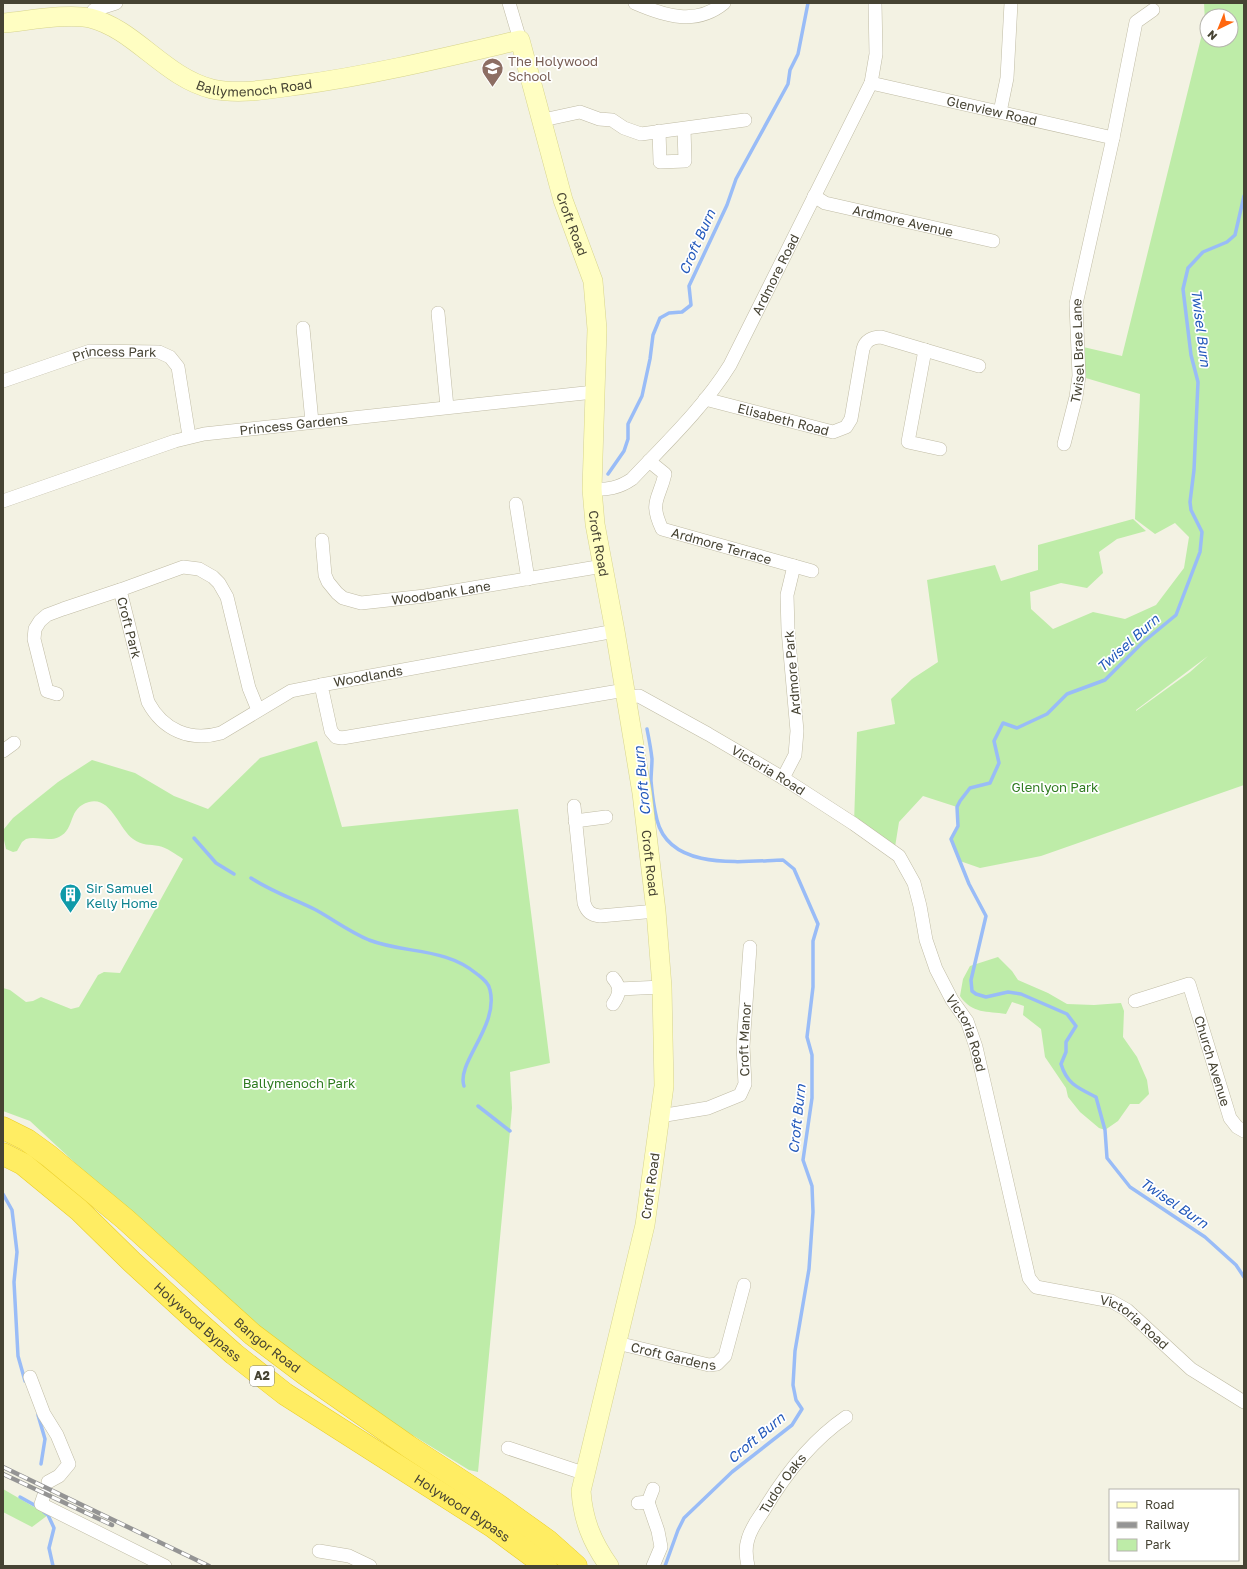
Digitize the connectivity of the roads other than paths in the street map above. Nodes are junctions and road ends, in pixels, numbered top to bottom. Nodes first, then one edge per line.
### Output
1 (116, 3) edge
2 (509, 3) edge
3 (635, 3) edge
4 (724, 3) edge
5 (875, 3) edge
6 (1011, 3) edge
7 (1153, 10) dead end
8 (89, 18) junction
9 (3, 23) edge
10 (520, 40) junction
11 (871, 83) junction
12 (1000, 112) junction
13 (543, 120) junction
14 (745, 120) dead end
15 (684, 129) junction
16 (659, 131) junction
17 (1113, 138) junction
18 (814, 196) junction
19 (993, 241) dead end
20 (438, 313) dead end
21 (303, 328) dead end
22 (926, 350) junction
23 (979, 366) dead end
24 (3, 381) edge
25 (594, 392) junction
26 (705, 399) junction
27 (447, 407) junction
28 (312, 422) junction
29 (189, 436) junction
30 (1064, 444) dead end
31 (940, 449) dead end
32 (649, 461) junction
33 (592, 489) junction
34 (3, 501) edge
35 (516, 504) dead end
36 (322, 540) dead end
37 (603, 566) junction
38 (794, 566) junction
39 (812, 571) dead end
40 (528, 579) junction
41 (120, 590) junction
42 (615, 631) junction
43 (321, 684) junction
44 (57, 694) dead end
45 (626, 694) junction
46 (258, 710) junction
47 (14, 743) dead end
48 (3, 751) edge
49 (783, 778) junction
50 (574, 806) dead end
51 (606, 817) dead end
52 (576, 821) junction
53 (656, 911) junction
54 (750, 947) dead end
55 (662, 987) junction
56 (1135, 1001) dead end
57 (613, 1004) dead end
58 (660, 1116) junction
59 (3, 1128) edge
60 (1244, 1131) edge
61 (3, 1154) edge
62 (744, 1285) dead end
63 (617, 1343) junction
64 (30, 1377) dead end
65 (1244, 1402) edge
66 (846, 1416) dead end
67 (508, 1448) dead end
68 (584, 1473) junction
69 (48, 1482) dead end
70 (653, 1489) dead end
71 (44, 1495) dead end
72 (328, 1548) dead end
73 (540, 1557) edge
74 (166, 1566) edge
75 (370, 1566) edge
76 (576, 1566) edge
77 (609, 1566) edge
78 (653, 1566) edge
79 (748, 1566) edge

1 - 8 street
2 - 10 street
3 - 4 street
5 - 11 street, Ardmore Road
6 - 12 street
7 - 17 street
8 - 9 street, Ballymenoch Road
8 - 10 street, Ballymenoch Road
10 - 13 street, Croft Road
11 - 12 street, Glenview Road
11 - 18 street, Ardmore Road
12 - 17 street, Glenview Road
13 - 16 street
13 - 25 street, Croft Road
14 - 15 street
15 - 16 street
15 - 16 street
17 - 30 street, Twisel Brae Lane
18 - 19 street, Ardmore Avenue
18 - 26 street, Ardmore Road
20 - 27 street
21 - 28 street
22 - 23 street, Elisabeth Road
22 - 26 street, Elisabeth Road
22 - 31 street
24 - 29 street, Princess Park
25 - 27 street, Princess Gardens
25 - 33 street, Croft Road
26 - 32 street, Ardmore Road
27 - 28 street, Princess Gardens
28 - 29 street, Princess Gardens
29 - 34 street, Princess Gardens
32 - 33 street, Ardmore Road
32 - 38 street, Ardmore Terrace
33 - 37 street, Croft Road
35 - 40 street
36 - 40 street, Woodbank Lane
37 - 40 street, Woodbank Lane
37 - 42 street, Croft Road
38 - 39 street, Ardmore Terrace
38 - 49 street, Ardmore Park
41 - 44 street
41 - 46 street, Croft Park
41 - 46 street, Croft Park
42 - 43 street, Woodlands
42 - 45 street, Croft Road
43 - 45 street, Woodlands
43 - 46 street, Croft Park
45 - 49 street, Victoria Road
45 - 53 street, Croft Road
47 - 48 street
49 - 65 street, Victoria Road
50 - 52 street
51 - 52 street
52 - 53 street
53 - 55 street, Croft Road
54 - 58 street, Croft Manor
55 - 57 street
55 - 58 street, Croft Road
56 - 60 street, Church Avenue
58 - 63 street, Croft Road
59 - 73 highway, Bangor Road / A2
61 - 73 highway, Holywood Bypass / A2
62 - 63 street, Croft Gardens
63 - 68 street, Croft Road
64 - 69 street
66 - 79 street, Tudor Oaks
67 - 68 street
68 - 77 street, Croft Road
70 - 78 street
71 - 74 street
72 - 75 street
73 - 76 highway, Holywood Bypass / A2

